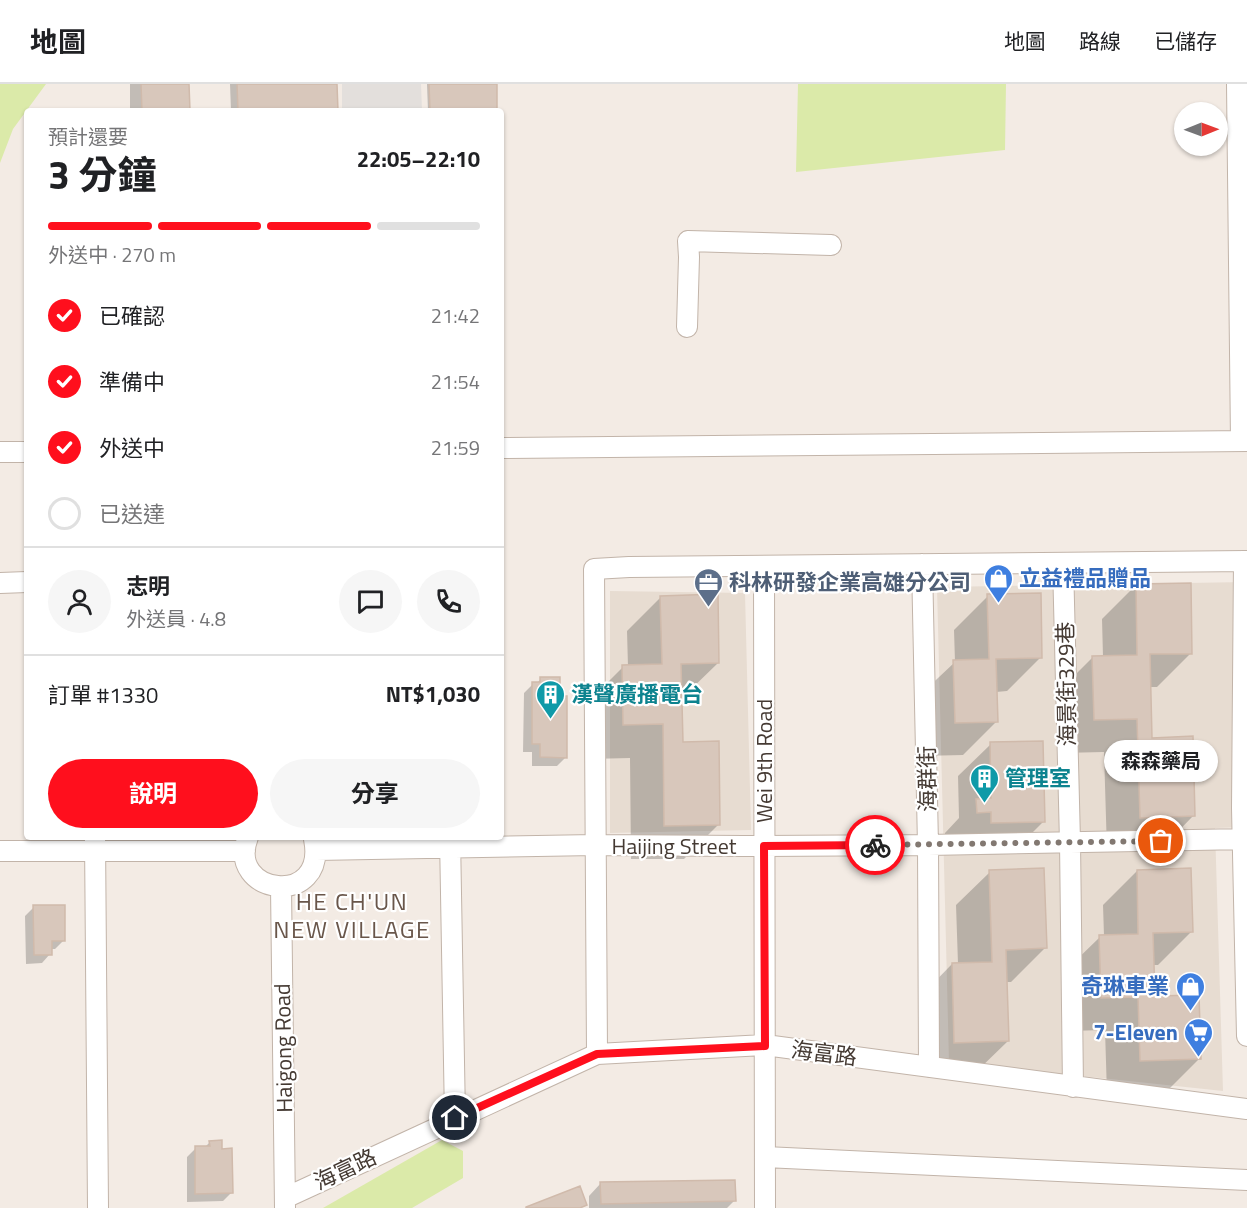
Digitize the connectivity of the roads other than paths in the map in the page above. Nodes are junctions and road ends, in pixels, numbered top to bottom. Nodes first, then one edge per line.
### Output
1 (1237, 84) edge
2 (831, 245) dead end
3 (687, 327) dead end
4 (1244, 441) edge
5 (504, 448) edge
6 (0, 452) edge
7 (24, 452) edge
8 (1245, 561) edge
9 (1063, 562) junction
10 (922, 564) junction
11 (764, 566) junction
12 (24, 582) edge
13 (0, 583) edge
14 (1245, 839) edge
15 (451, 842) edge
16 (1070, 842) junction
17 (314, 843) edge
18 (95, 844) edge
19 (246, 844) edge
20 (928, 844) junction
21 (595, 845) junction
22 (764, 846) junction
23 (0, 851) edge
24 (281, 887) junction
25 (1247, 1036) edge
26 (765, 1046) junction
27 (597, 1054) junction
28 (929, 1067) junction
29 (1073, 1087) junction
30 (1247, 1109) edge
31 (455, 1118) junction
32 (765, 1157) junction
33 (1247, 1180) edge
34 (285, 1203) edge
35 (98, 1208) edge
36 (765, 1208) edge

1 - 4 street
2 - 3 street
4 - 5 street
6 - 7 street
8 - 9 street
8 - 14 street
9 - 10 street
9 - 16 street, 海景街329巷
10 - 11 street
10 - 20 street, 海群街
11 - 21 street
11 - 22 street, Wei 9th Road
12 - 13 street
14 - 16 street, Haijing Street
14 - 25 street
15 - 17 street, Haijing Street
15 - 21 street, Haijing Street
15 - 31 street
16 - 20 street, Haijing Street
16 - 29 street, 海景街329巷
17 - 24 street
18 - 19 street
18 - 23 street
18 - 35 street
19 - 24 street
20 - 22 street, Haijing Street
20 - 28 street, 海群街
21 - 22 street, Haijing Street
21 - 27 street
22 - 26 street, Wei 9th Road
24 - 34 street, Haigong Road
26 - 27 street, 海富路
26 - 28 street, 海富路
26 - 32 street, Wei 9th Road
27 - 31 street, 海富路
28 - 29 street, 海富路
29 - 30 street, 海富路
31 - 34 street, 海富路
32 - 33 street
32 - 36 street, Wei 9th Road

